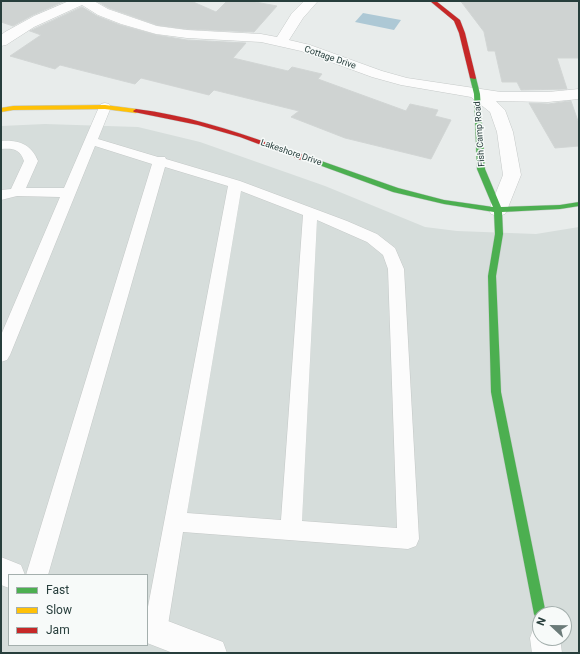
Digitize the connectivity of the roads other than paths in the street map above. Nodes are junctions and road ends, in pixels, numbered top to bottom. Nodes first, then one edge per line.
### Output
1 (81, 1) edge
2 (84, 1) edge
3 (311, 1) edge
4 (434, 1) edge
5 (1, 42) edge
6 (281, 42) junction
7 (478, 94) junction
8 (579, 94) edge
9 (105, 107) junction
10 (1, 110) edge
11 (91, 141) junction
12 (1, 145) edge
13 (160, 160) junction
14 (235, 184) junction
15 (17, 192) junction
16 (69, 193) junction
17 (1, 194) edge
18 (579, 204) edge
19 (498, 210) junction
20 (310, 212) junction
21 (1, 355) edge
22 (174, 522) junction
23 (290, 530) junction
24 (37, 574) edge
25 (538, 606) edge
26 (151, 629) edge
27 (212, 653) edge

1 - 5 street
2 - 6 street, Cottage Drive
3 - 6 street
4 - 7 street, Fish Camp Road
6 - 7 street, Cottage Drive
7 - 8 street, Cottage Drive
7 - 19 street, Fish Camp Road
7 - 19 street, Fish Camp Road
9 - 10 street, Lakeshore Drive
9 - 11 lane
9 - 19 street, Lakeshore Drive
11 - 13 lane
11 - 16 lane
12 - 15 lane
13 - 14 lane
13 - 24 lane
14 - 20 lane
14 - 22 lane
15 - 16 lane
15 - 17 lane
16 - 21 lane
18 - 19 street, Lakeshore Drive
19 - 25 street
20 - 23 lane
20 - 23 lane
22 - 23 lane
22 - 26 lane
26 - 27 street

